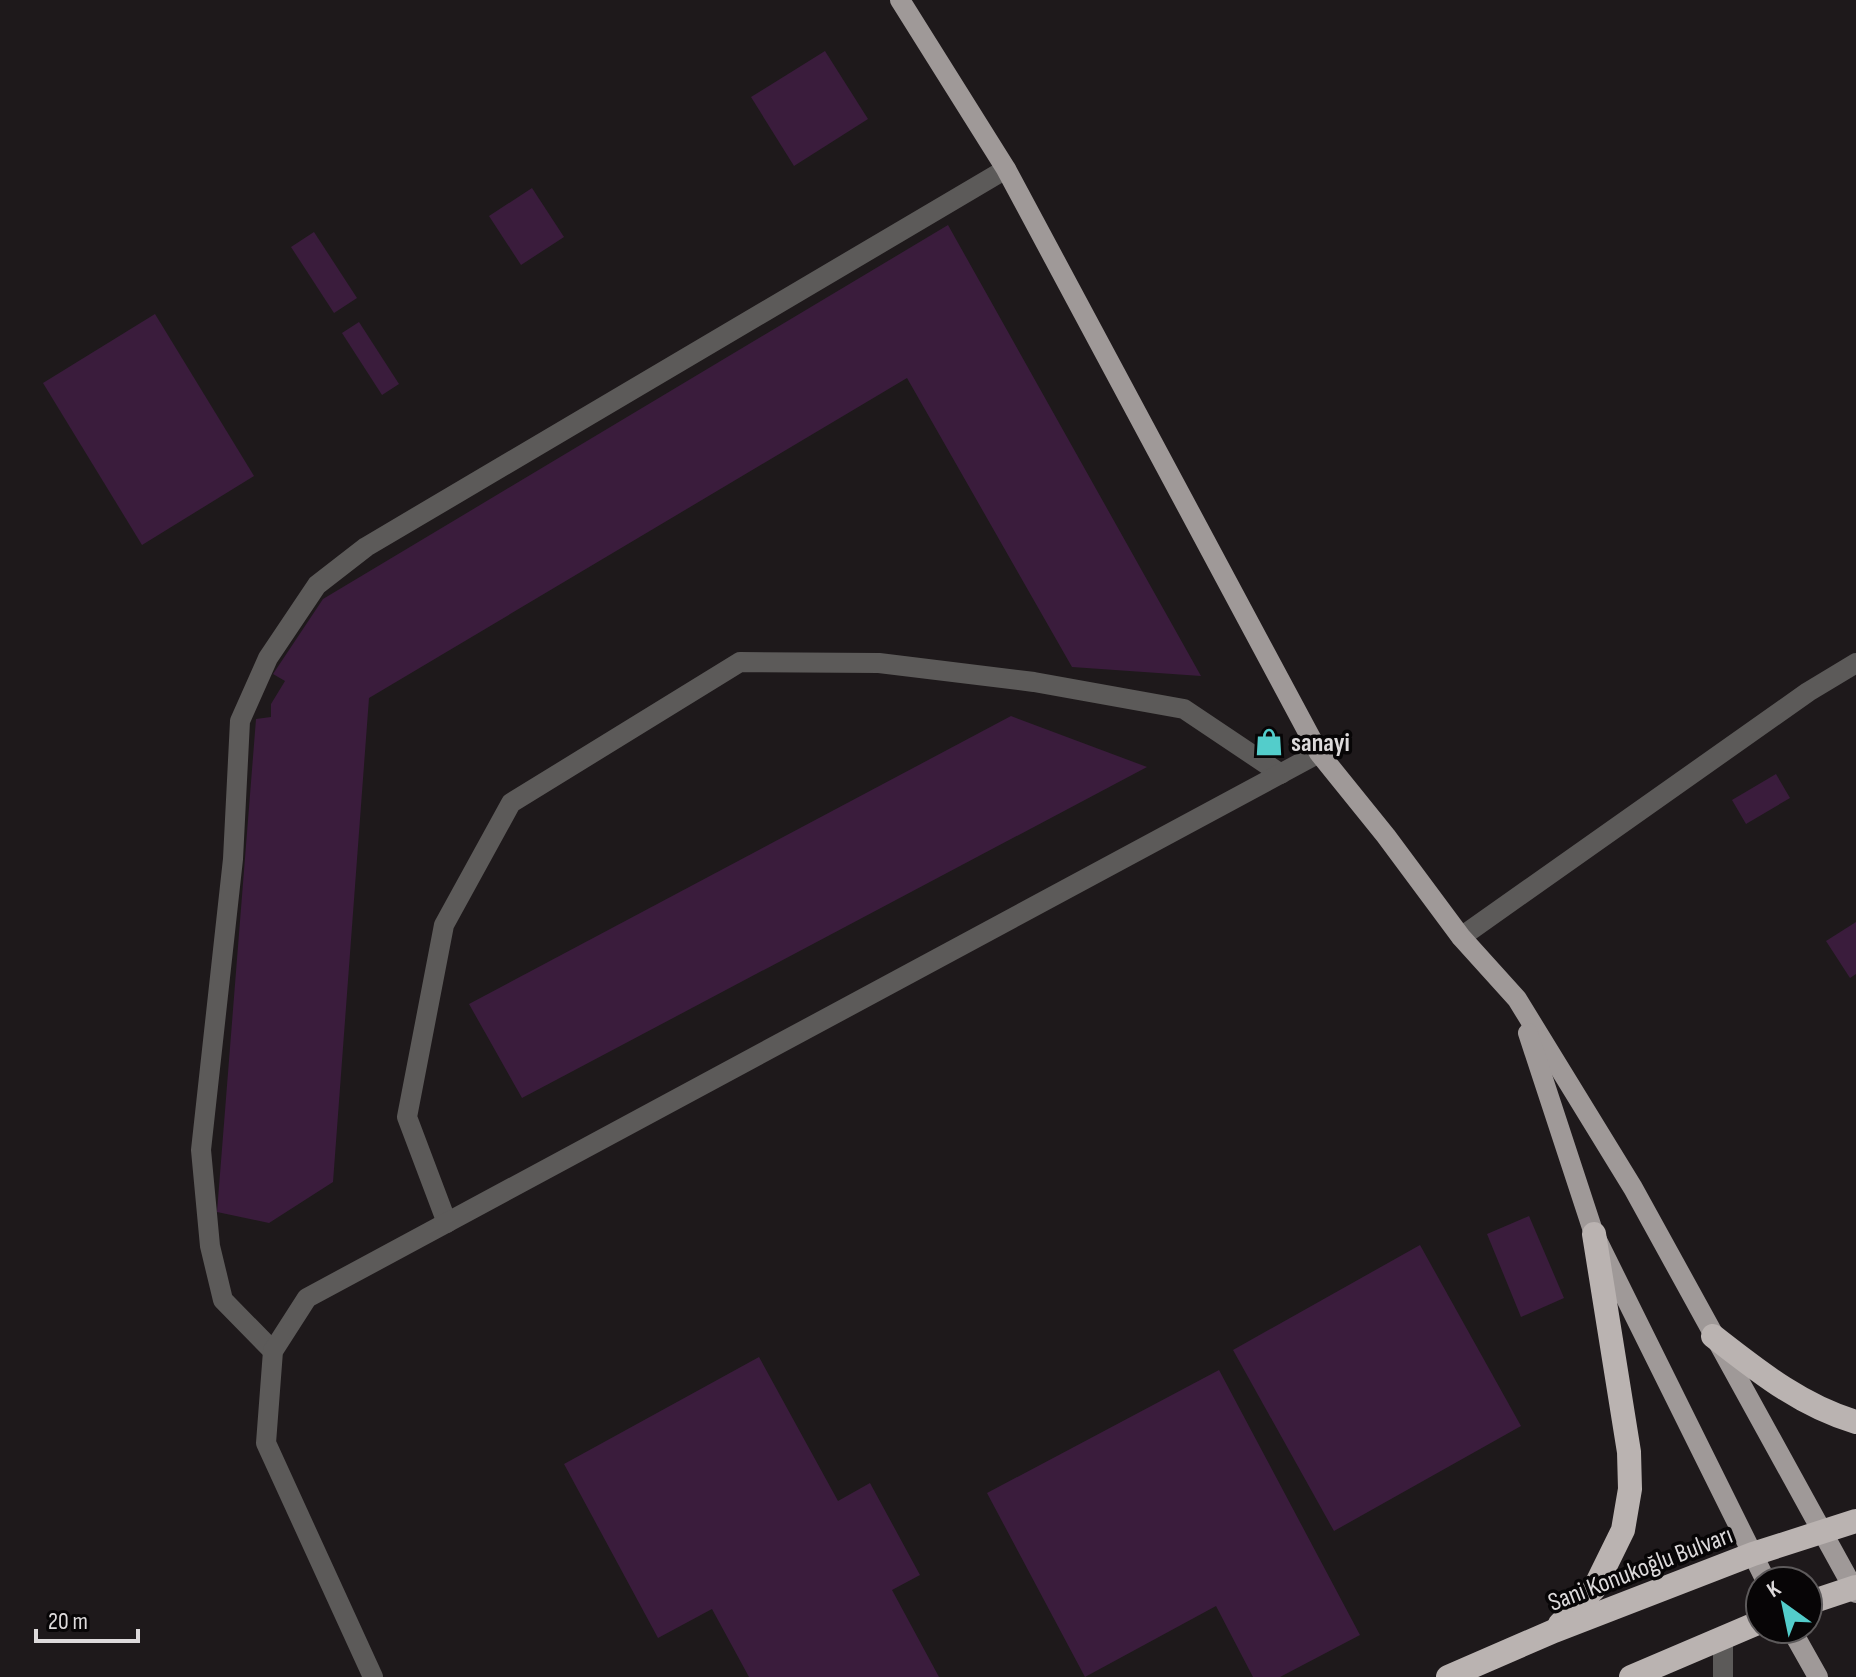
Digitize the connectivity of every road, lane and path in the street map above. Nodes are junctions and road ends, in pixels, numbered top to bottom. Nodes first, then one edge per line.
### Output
1 (900, 0) edge
2 (1006, 169) junction
3 (1856, 663) edge
4 (1319, 753) junction
5 (1281, 774) junction
6 (1461, 937) junction
7 (1517, 999) junction
8 (447, 1223) junction
9 (1594, 1234) junction
10 (1713, 1336) junction
11 (273, 1351) junction
12 (1856, 1422) edge
13 (1856, 1521) edge
14 (1821, 1531) junction
15 (1753, 1554) junction
16 (1758, 1565) edge
17 (1855, 1589) edge
18 (1824, 1598) edge
19 (1744, 1629) edge
20 (1554, 1631) junction
21 (1723, 1638) junction
22 (1800, 1645) edge
23 (373, 1677) edge
24 (1448, 1677) edge
25 (1631, 1677) edge
26 (1723, 1677) edge
27 (1818, 1677) edge

1 - 2 main road
2 - 4 main road
2 - 11 street
3 - 6 street
4 - 5 street
4 - 6 main road
5 - 8 street
5 - 8 street
6 - 7 main road
7 - 9 main road
7 - 10 main road
8 - 11 street
9 - 15 main road
9 - 20 highway
10 - 12 highway
10 - 14 main road
11 - 23 street
13 - 14 highway, Sani Konukoğlu Bulvarı
14 - 15 highway, Sani Konukoğlu Bulvarı
14 - 17 main road
15 - 16 main road
15 - 20 highway, Sani Konukoğlu Bulvarı
17 - 18 highway
19 - 21 highway
20 - 24 highway, Sani Konukoğlu Bulvarı
21 - 25 highway
21 - 26 street
22 - 27 main road

